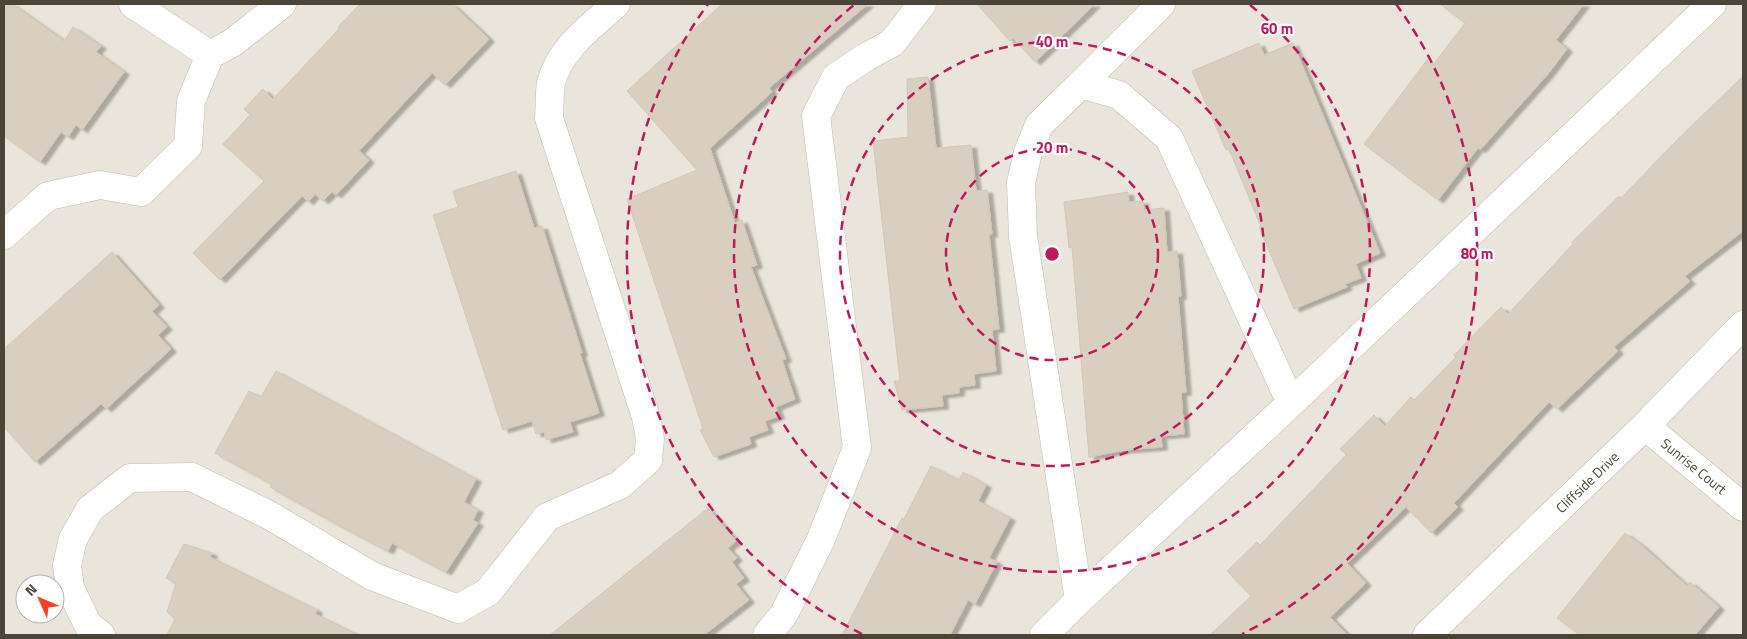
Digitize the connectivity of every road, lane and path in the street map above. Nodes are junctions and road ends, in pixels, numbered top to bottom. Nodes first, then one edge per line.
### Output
1 (133, 4) edge
2 (282, 4) edge
3 (616, 4) edge
4 (922, 4) edge
5 (1162, 4) edge
6 (1712, 4) edge
7 (210, 55) junction
8 (1081, 84) junction
9 (4, 235) edge
10 (1743, 325) edge
11 (1291, 403) junction
12 (1645, 426) junction
13 (1743, 506) edge
14 (1079, 600) junction
15 (101, 635) edge
16 (767, 635) edge
17 (1044, 635) edge
18 (1427, 635) edge

1 - 7 street
2 - 7 street
3 - 15 street
4 - 16 street
5 - 8 street
6 - 11 street
7 - 9 street
8 - 11 street
8 - 14 street
10 - 12 street, Cliffside Drive
11 - 14 street
12 - 13 street, Sunrise Court
12 - 18 street, Cliffside Drive
14 - 17 street

